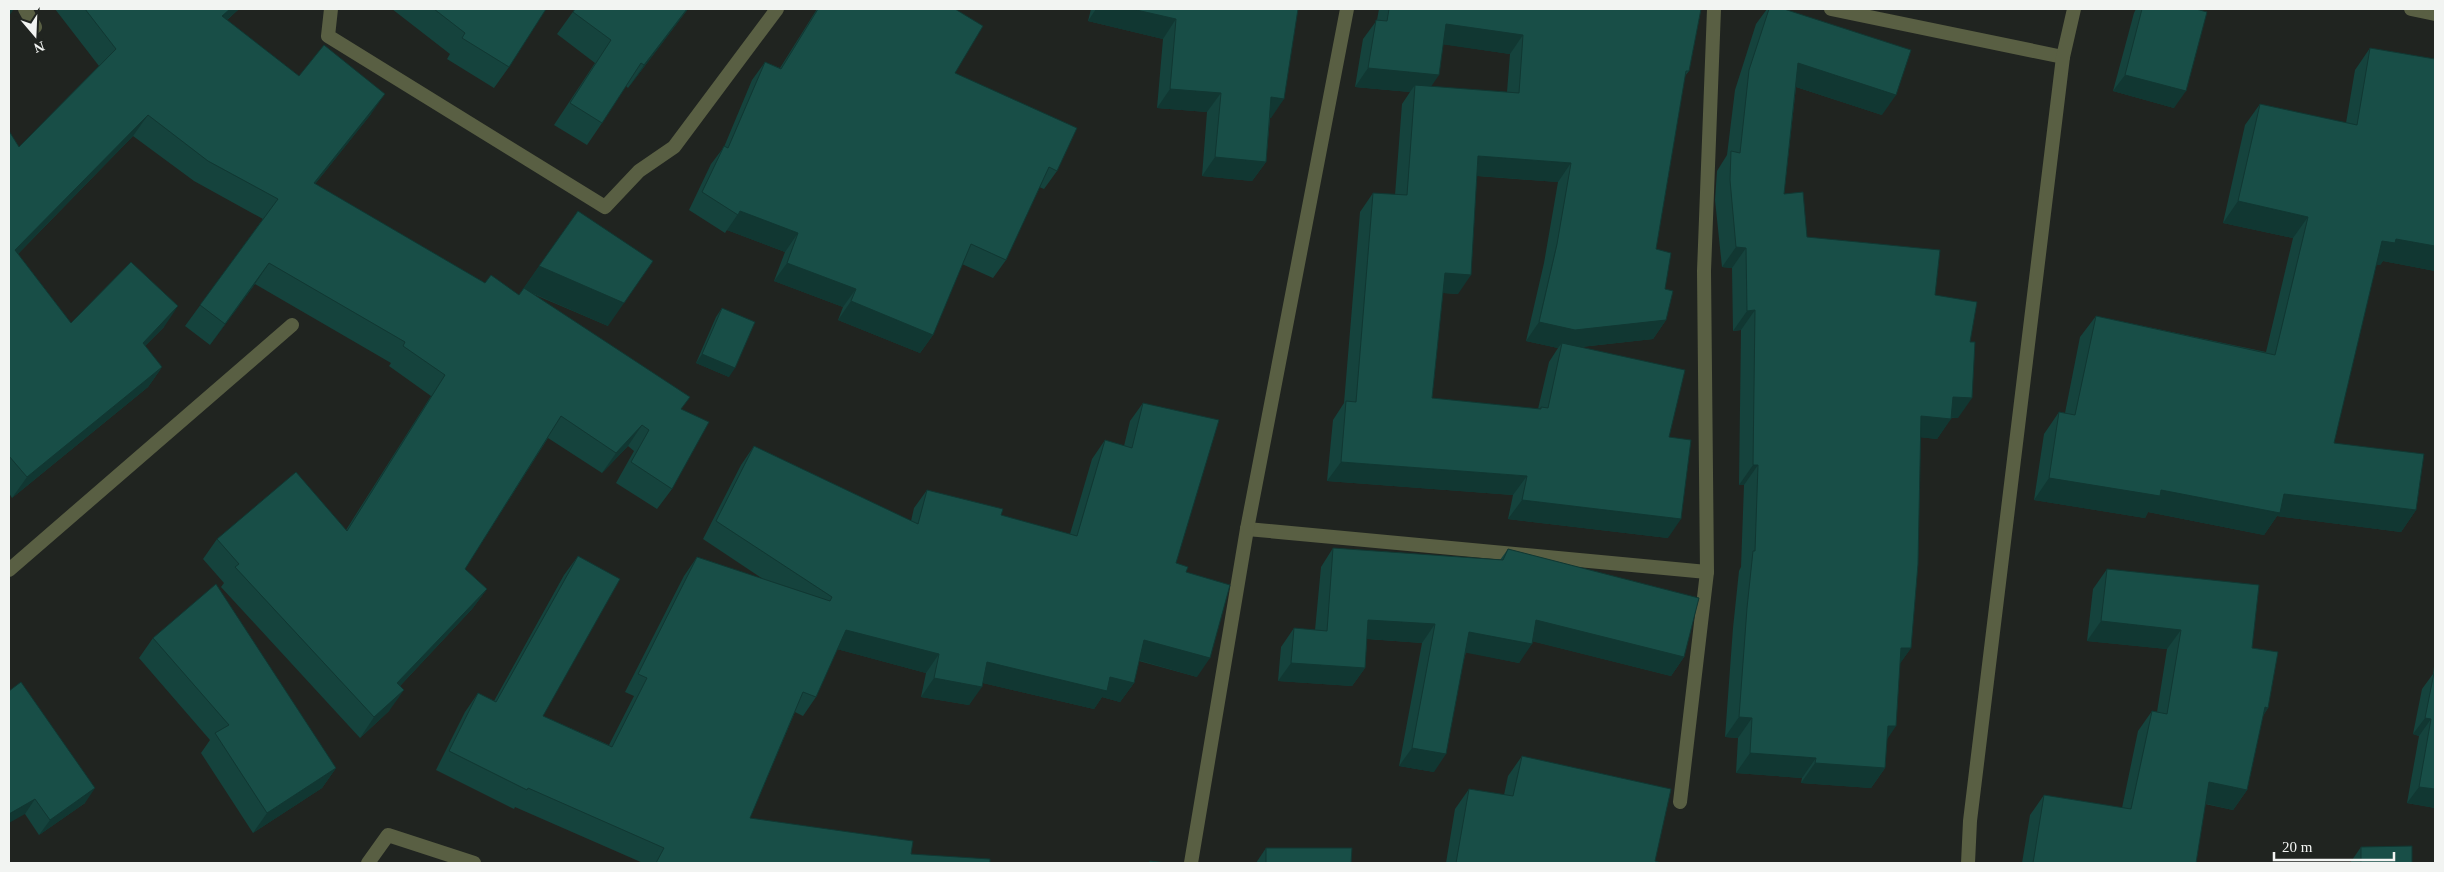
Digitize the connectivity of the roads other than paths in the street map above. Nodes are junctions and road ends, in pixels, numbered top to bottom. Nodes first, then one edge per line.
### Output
1 (25, 9) edge
2 (332, 9) edge
3 (777, 9) edge
4 (1347, 9) edge
5 (1714, 9) edge
6 (1831, 9) edge
7 (2074, 9) edge
8 (2411, 9) edge
9 (2435, 14) edge
10 (35, 27) dead end
11 (2063, 57) junction
12 (292, 325) dead end
13 (1247, 529) junction
14 (9, 570) edge
15 (1707, 572) junction
16 (1680, 802) dead end
17 (368, 863) edge
18 (474, 863) edge
19 (1191, 863) edge
20 (1968, 863) edge

1 - 10 street
2 - 3 street
4 - 13 street
5 - 15 street
6 - 11 street
7 - 11 street
8 - 9 street
11 - 20 street
12 - 14 street
13 - 15 street
13 - 19 street
15 - 16 street
17 - 18 street

